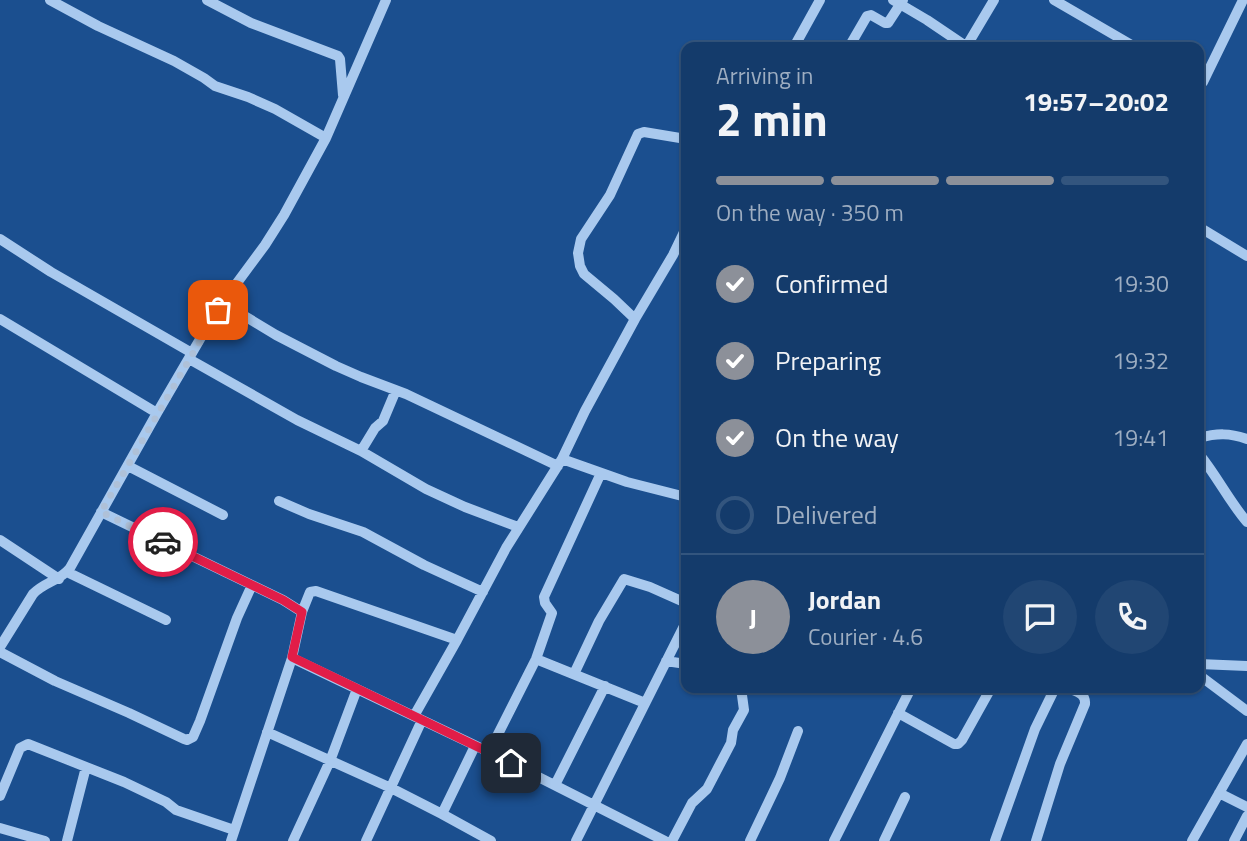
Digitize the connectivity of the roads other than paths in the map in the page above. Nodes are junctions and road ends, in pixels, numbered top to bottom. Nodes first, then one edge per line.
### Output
1 (50, 0) edge
2 (207, 0) edge
3 (386, 0) edge
4 (820, 0) edge
5 (993, 0) edge
6 (1054, 0) edge
7 (899, 1) edge
8 (1244, 4) edge
9 (797, 42) edge
10 (852, 42) edge
11 (960, 42) edge
12 (970, 42) edge
13 (1125, 42) edge
14 (1204, 77) edge
15 (343, 98) junction
16 (326, 138) junction
17 (681, 138) edge
18 (1204, 229) edge
19 (681, 238) edge
20 (0, 239) edge
21 (673, 255) junction
22 (1247, 256) edge
23 (681, 257) edge
24 (223, 303) junction
25 (0, 319) edge
26 (635, 319) junction
27 (190, 356) junction
28 (396, 390) junction
29 (157, 413) junction
30 (1204, 437) edge
31 (1247, 439) edge
32 (362, 451) junction
33 (1204, 460) edge
34 (560, 462) junction
35 (128, 466) junction
36 (601, 473) junction
37 (681, 496) edge
38 (279, 501) dead end
39 (101, 512) junction
40 (223, 515) dead end
41 (1247, 522) edge
42 (518, 527) junction
43 (0, 540) edge
44 (63, 575) junction
45 (251, 585) junction
46 (483, 592) junction
47 (681, 601) edge
48 (302, 612) junction
49 (166, 620) dead end
50 (681, 632) edge
51 (457, 640) junction
52 (0, 650) edge
53 (292, 657) junction
54 (536, 659) junction
55 (666, 661) junction
56 (681, 663) edge
57 (1204, 664) edge
58 (1247, 666) edge
59 (574, 674) junction
60 (1204, 679) edge
61 (605, 687) junction
62 (357, 689) junction
63 (742, 693) edge
64 (908, 693) edge
65 (988, 693) edge
66 (1053, 693) edge
67 (1078, 693) edge
68 (645, 703) junction
69 (1247, 711) edge
70 (898, 713) junction
71 (418, 718) junction
72 (798, 731) dead end
73 (267, 732) junction
74 (1247, 744) edge
75 (475, 746) junction
76 (489, 752) junction
77 (330, 761) junction
78 (86, 767) junction
79 (555, 785) junction
80 (391, 788) junction
81 (1219, 793) junction
82 (0, 796) edge
83 (905, 797) dead end
84 (594, 805) junction
85 (1247, 807) edge
86 (442, 814) junction
87 (1247, 816) edge
88 (0, 828) edge
89 (232, 836) edge
90 (648, 837) edge
91 (71, 840) edge
92 (42, 841) edge
93 (293, 841) edge
94 (366, 841) edge
95 (491, 841) edge
96 (576, 841) edge
97 (666, 841) edge
98 (672, 841) edge
99 (750, 841) edge
100 (834, 841) edge
101 (884, 841) edge
102 (995, 841) edge
103 (1036, 841) edge
104 (1192, 841) edge
105 (1234, 841) edge

1 - 16 street
2 - 15 street
3 - 15 street
4 - 9 street
5 - 12 street
6 - 13 street
7 - 10 street
7 - 11 street
8 - 14 street
15 - 16 street
16 - 24 street
17 - 26 street
18 - 22 street
19 - 21 street
20 - 27 street
21 - 23 street
21 - 26 street
24 - 27 street
24 - 28 street
25 - 29 street
26 - 34 street
27 - 29 street
27 - 32 street
28 - 32 street
28 - 34 street
29 - 35 street
30 - 31 street
32 - 42 street
33 - 41 street
34 - 36 street
34 - 42 street
35 - 39 street
35 - 40 street
36 - 37 street
36 - 54 street
38 - 46 street
39 - 44 street
39 - 45 street
42 - 46 street
43 - 44 street
44 - 49 street
44 - 52 street
45 - 48 street
45 - 52 street
46 - 51 street
47 - 59 street
48 - 51 street
48 - 53 street
50 - 55 street
51 - 71 street
53 - 62 street
53 - 73 street
54 - 59 street
54 - 76 street
55 - 56 street
55 - 68 street
57 - 58 street
59 - 61 street
60 - 69 street
61 - 68 street
61 - 79 street
62 - 71 street
62 - 77 street
63 - 98 street
64 - 70 street
65 - 70 street
66 - 102 street
67 - 103 street
68 - 84 street
70 - 100 street
71 - 75 street
71 - 80 street
72 - 99 street
73 - 77 street
73 - 89 street
74 - 81 street
75 - 76 street
75 - 86 street
76 - 79 street
77 - 80 street
77 - 93 street
78 - 82 street
78 - 89 street
78 - 91 street
79 - 84 street
80 - 86 street
80 - 94 street
81 - 85 street
81 - 104 street
83 - 101 street
84 - 90 street
84 - 96 street
86 - 95 street
87 - 105 street
88 - 92 street
90 - 97 street

